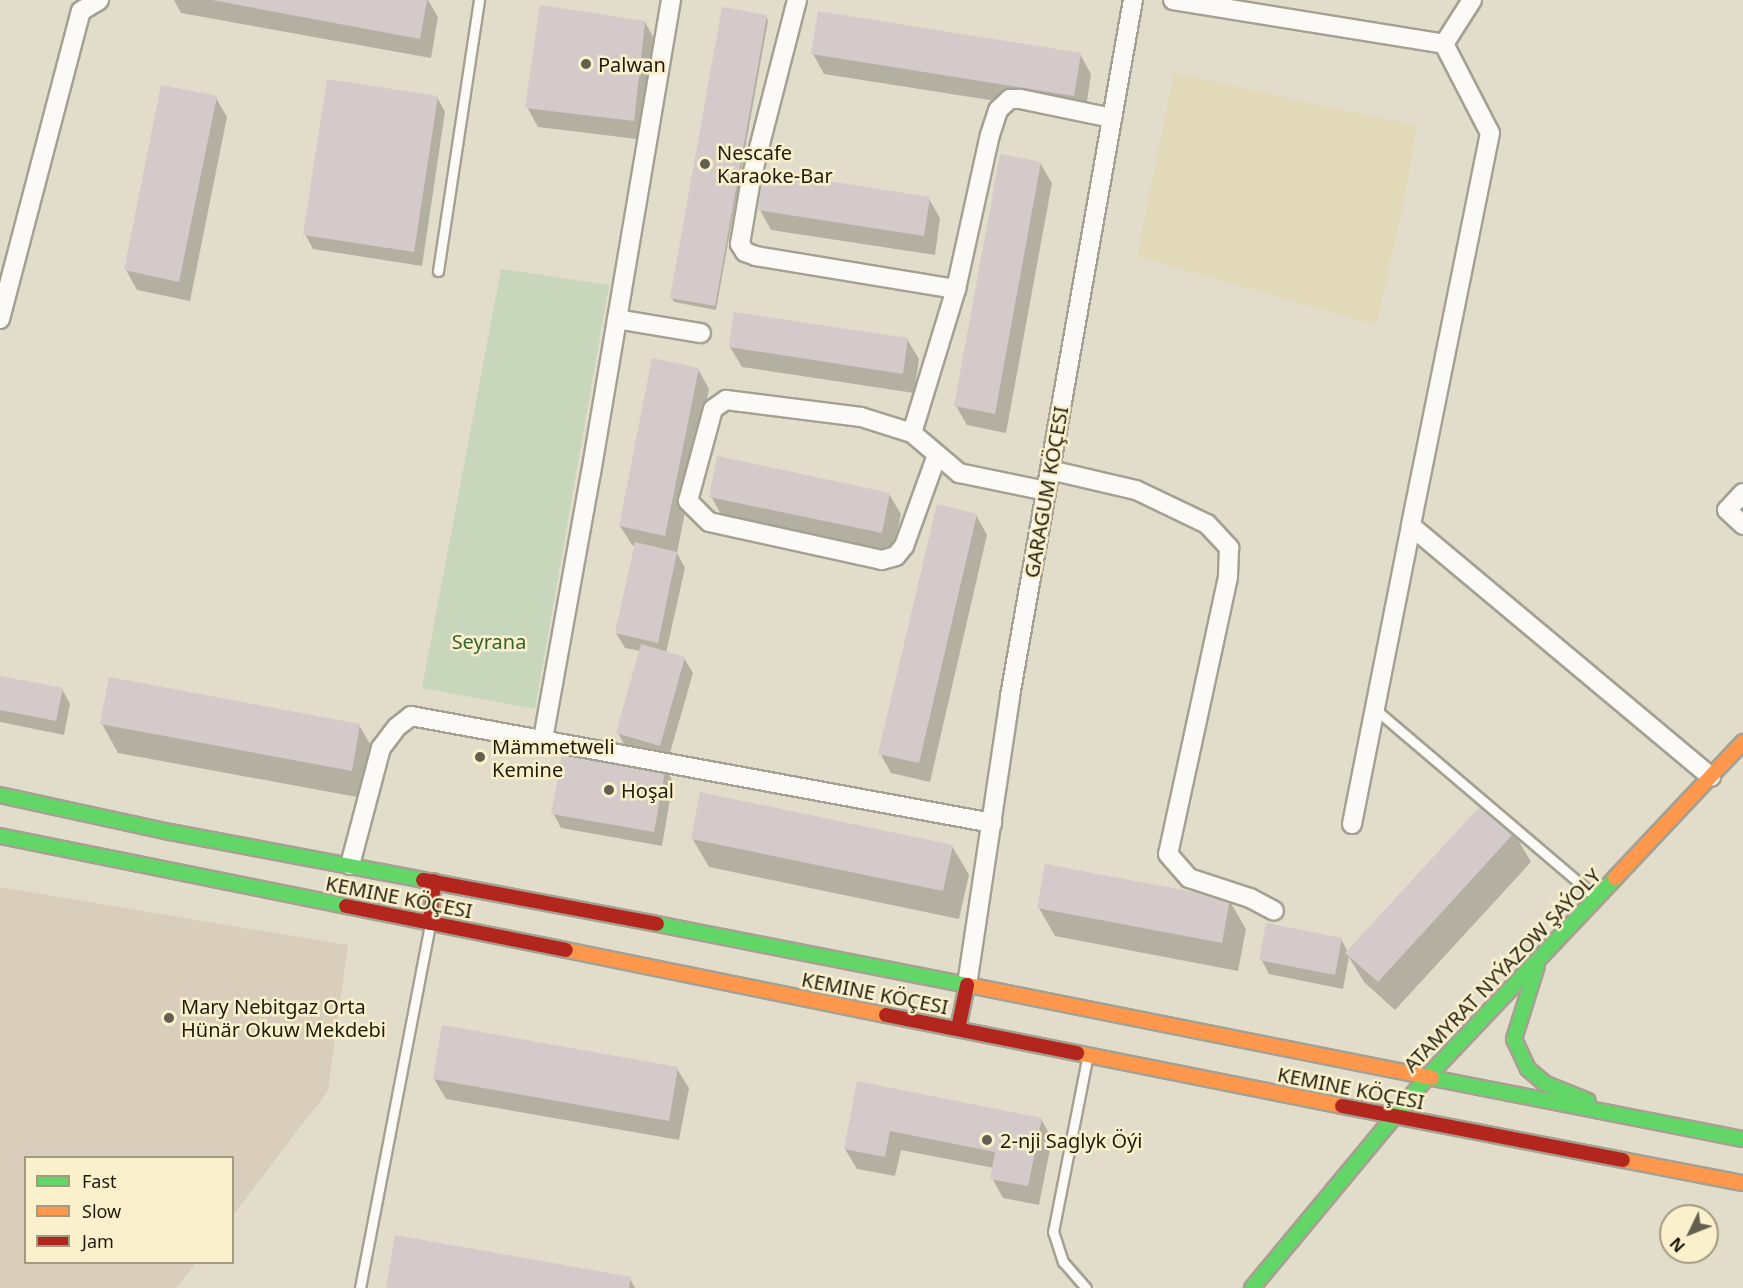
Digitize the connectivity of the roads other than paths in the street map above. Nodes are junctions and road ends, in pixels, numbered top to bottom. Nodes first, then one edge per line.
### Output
1 (99, 0) edge
2 (479, 0) edge
3 (671, 0) edge
4 (797, 0) edge
5 (1133, 0) edge
6 (1173, 0) edge
7 (1472, 0) edge
8 (1232, 5) edge
9 (1444, 44) junction
10 (1112, 118) junction
11 (438, 271) dead end
12 (956, 289) junction
13 (0, 319) edge
14 (617, 319) junction
15 (701, 333) dead end
16 (912, 433) junction
17 (937, 455) junction
18 (1050, 470) junction
19 (1046, 492) junction
20 (1743, 493) edge
21 (1743, 525) edge
22 (1411, 526) junction
23 (1375, 709) junction
24 (543, 739) junction
25 (1743, 742) edge
26 (1711, 777) junction
27 (0, 795) edge
28 (992, 823) junction
29 (1352, 824) dead end
30 (0, 836) edge
31 (350, 865) junction
32 (434, 881) junction
33 (1598, 898) junction
34 (1274, 911) dead end
35 (430, 923) junction
36 (1540, 957) junction
37 (967, 984) junction
38 (958, 1029) junction
39 (1088, 1055) junction
40 (1427, 1077) junction
41 (1616, 1114) junction
42 (1392, 1116) junction
43 (1743, 1138) edge
44 (1743, 1183) edge
45 (360, 1288) edge
46 (1086, 1288) edge
47 (1252, 1288) edge

1 - 13 street
2 - 11 lane
3 - 14 street
4 - 12 street
5 - 10 street, GARAGUM KÖÇESI
6 - 8 street
7 - 9 street
8 - 9 street
9 - 22 street
10 - 12 street
10 - 18 street, GARAGUM KÖÇESI
12 - 16 street
14 - 15 street
14 - 24 street
16 - 17 street
16 - 17 street
17 - 19 street
18 - 19 street, GARAGUM KÖÇESI
18 - 34 street
19 - 28 street, GARAGUM KÖÇESI
20 - 21 street
22 - 23 street
22 - 26 street
23 - 29 street
23 - 33 lane
24 - 28 street
24 - 31 street
25 - 26 main road, ATAMYRAT NYÝAZOW ŞAÝOLY
26 - 33 main road, ATAMYRAT NYÝAZOW ŞAÝOLY
27 - 31 main road, KEMINE KÖÇESI
28 - 37 street, GARAGUM KÖÇESI
30 - 35 main road, KEMINE KÖÇESI
31 - 32 main road, KEMINE KÖÇESI
32 - 35 main road
32 - 37 main road, KEMINE KÖÇESI
33 - 36 main road, ATAMYRAT NYÝAZOW ŞAÝOLY
35 - 38 main road, KEMINE KÖÇESI
35 - 45 lane
36 - 40 main road, ATAMYRAT NYÝAZOW ŞAÝOLY
36 - 41 main road
37 - 38 main road
37 - 40 main road, KEMINE KÖÇESI
38 - 39 main road, KEMINE KÖÇESI
39 - 42 main road, KEMINE KÖÇESI
39 - 46 lane
40 - 41 main road, KEMINE KÖÇESI
40 - 42 main road, ATAMYRAT NYÝAZOW ŞAÝOLY
41 - 43 main road, KEMINE KÖÇESI
42 - 44 main road, KEMINE KÖÇESI
42 - 47 main road, ATAMYRAT NYÝAZOW ŞAÝOLY

